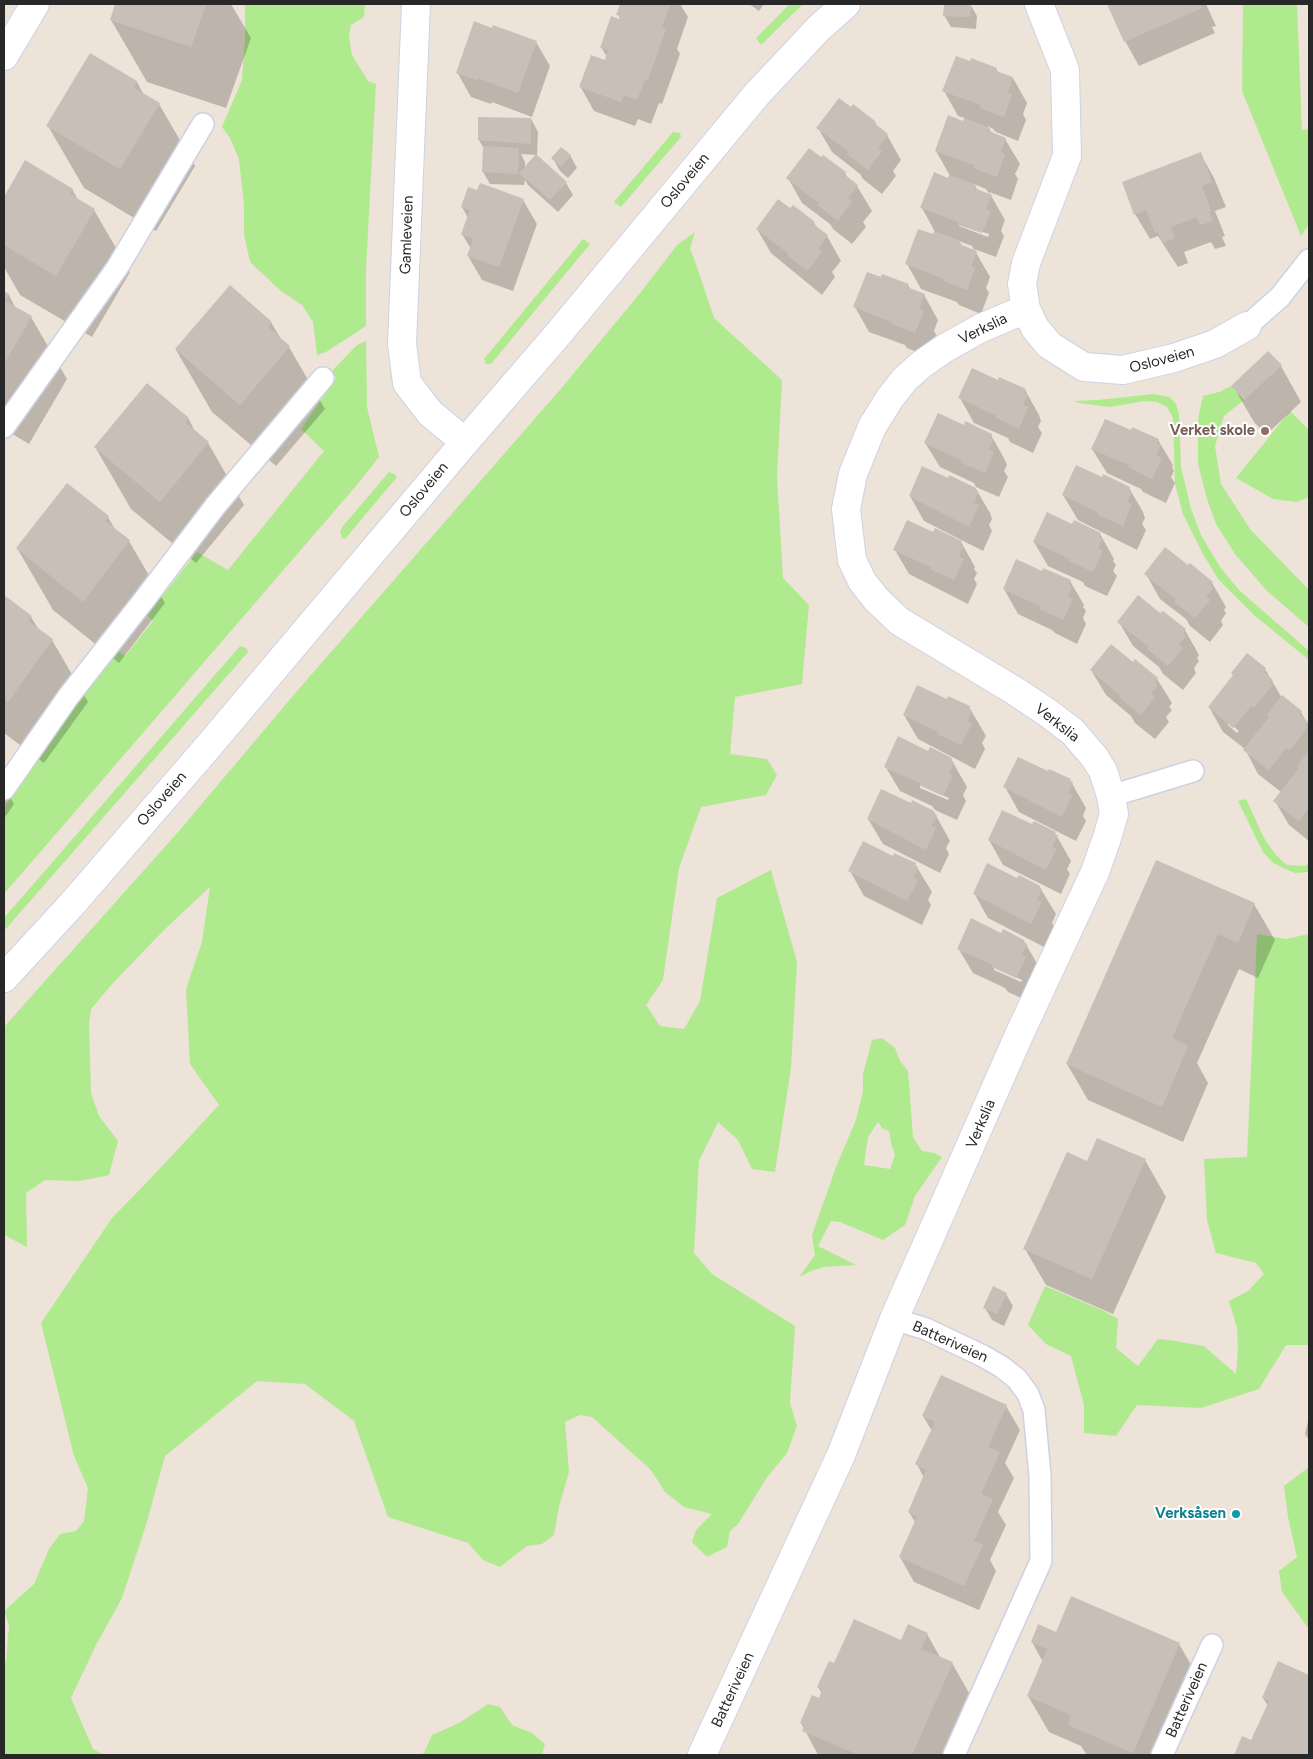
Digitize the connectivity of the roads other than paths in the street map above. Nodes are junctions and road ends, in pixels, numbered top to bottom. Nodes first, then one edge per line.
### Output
1 (35, 4) edge
2 (416, 4) edge
3 (846, 4) edge
4 (1039, 4) edge
5 (4, 56) edge
6 (203, 124) dead end
7 (1309, 260) edge
8 (1026, 309) junction
9 (1247, 326) joint
10 (323, 378) dead end
11 (4, 426) edge
12 (465, 442) junction
13 (1193, 771) dead end
14 (4, 789) edge
15 (1111, 796) junction
16 (4, 978) edge
17 (894, 1319) junction
18 (1212, 1645) dead end
19 (702, 1755) edge
20 (954, 1755) edge
21 (1162, 1755) edge

1 - 5 street
2 - 12 street, Gamleveien
3 - 12 street, Osloveien
4 - 8 street, Osloveien
6 - 11 lane
7 - 9 lane
8 - 9 street, Osloveien
8 - 15 street, Verkslia
10 - 14 lane
12 - 16 street, Osloveien
13 - 15 lane
15 - 17 street, Verkslia
17 - 19 street, Batteriveien
17 - 20 lane, Batteriveien
18 - 21 lane, Batteriveien

